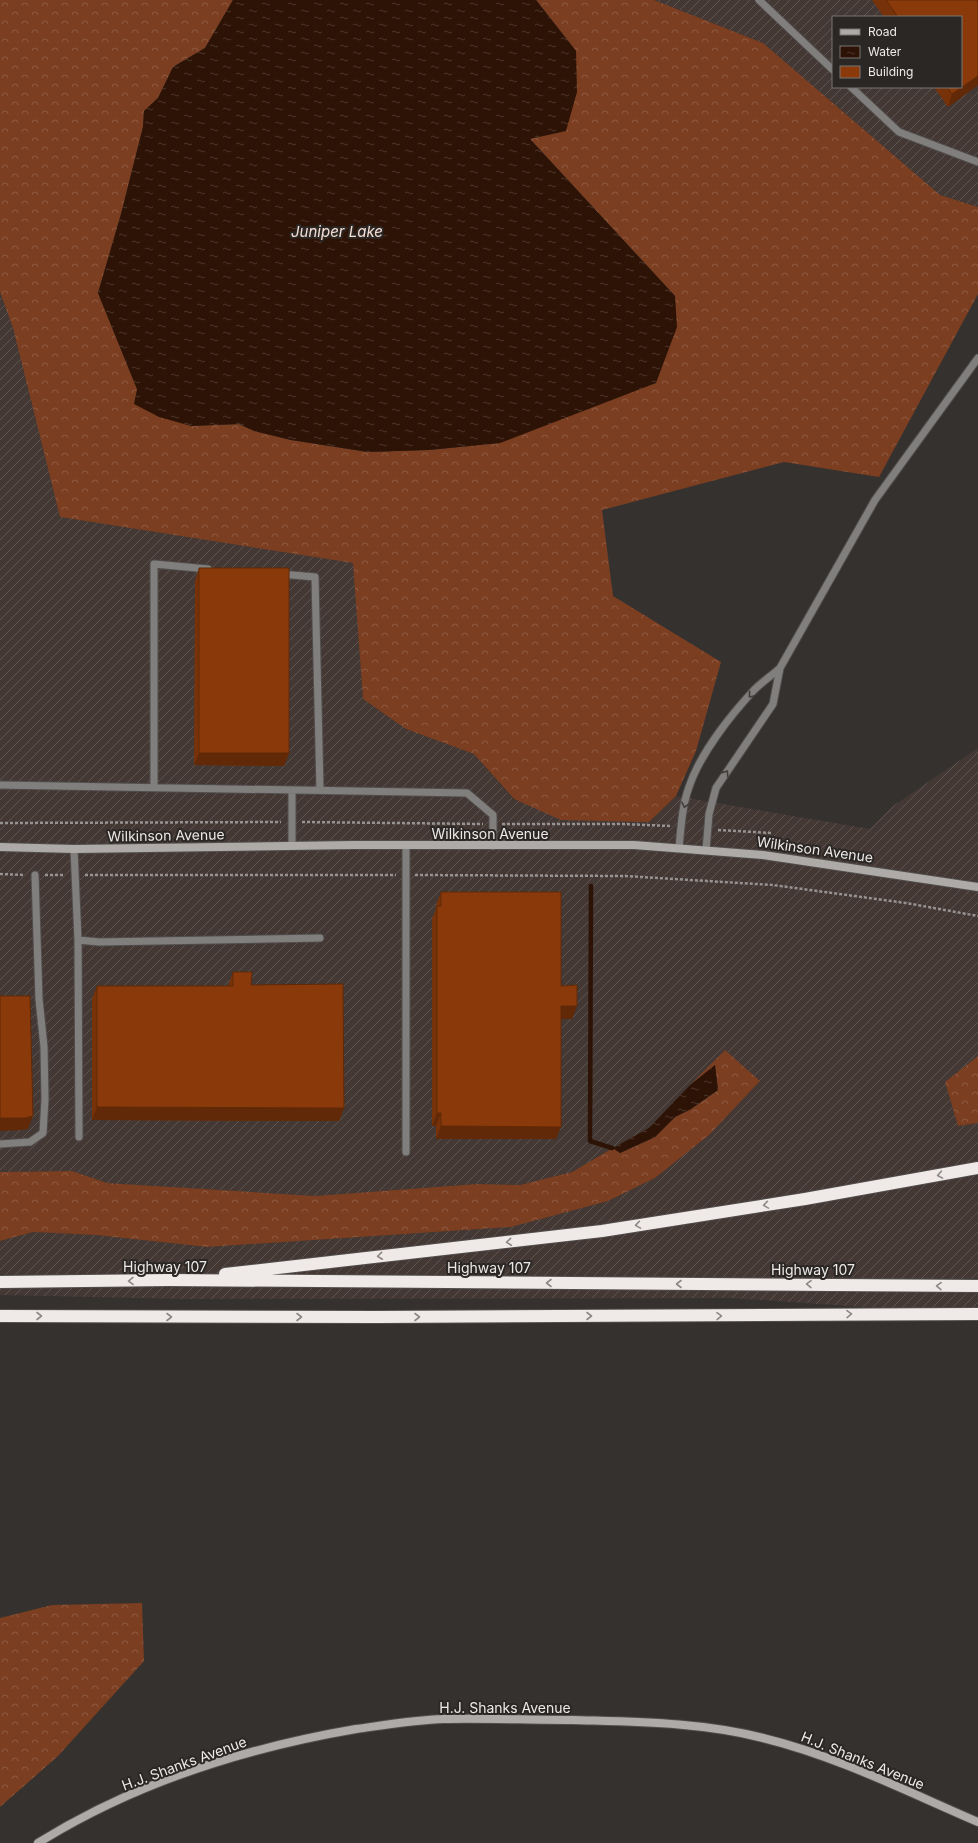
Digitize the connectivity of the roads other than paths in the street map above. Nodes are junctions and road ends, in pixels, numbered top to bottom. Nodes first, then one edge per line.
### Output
1 (759, 0) edge
2 (832, 69) edge
3 (852, 88) edge
4 (978, 162) edge
5 (978, 358) edge
6 (215, 569) edge
7 (276, 574) edge
8 (780, 668) junction
9 (0, 785) edge
10 (154, 787) junction
11 (292, 790) junction
12 (320, 790) junction
13 (292, 846) junction
14 (406, 846) junction
15 (493, 846) junction
16 (0, 847) edge
17 (679, 848) junction
18 (74, 849) junction
19 (706, 850) junction
20 (35, 875) road end
21 (978, 887) edge
22 (320, 938) dead end
23 (78, 940) junction
24 (79, 1137) dead end
25 (0, 1144) edge
26 (406, 1152) dead end
27 (978, 1168) edge
28 (170, 1280) junction
29 (0, 1282) edge
30 (978, 1286) edge
31 (978, 1314) edge
32 (0, 1316) edge
33 (978, 1822) edge
34 (38, 1843) edge

1 - 2 lane
3 - 4 lane
5 - 8 lane
6 - 10 lane
7 - 12 lane
8 -> 17 lane
19 -> 8 lane
9 - 10 lane
10 - 11 lane
11 - 12 lane
11 - 13 lane
12 - 15 lane
13 - 14 street, Wilkinson Avenue
13 - 18 street, Wilkinson Avenue
14 - 15 street, Wilkinson Avenue
14 - 26 lane
15 - 17 street, Wilkinson Avenue
16 - 18 street, Wilkinson Avenue
17 - 19 street, Wilkinson Avenue
18 - 23 lane
19 - 21 street, Wilkinson Avenue
20 - 25 lane
22 - 23 lane
23 - 24 lane
27 -> 28 highway
28 -> 29 highway, Highway 107
30 -> 28 highway, Highway 107
32 -> 31 highway
33 - 34 street, H.J. Shanks Avenue

